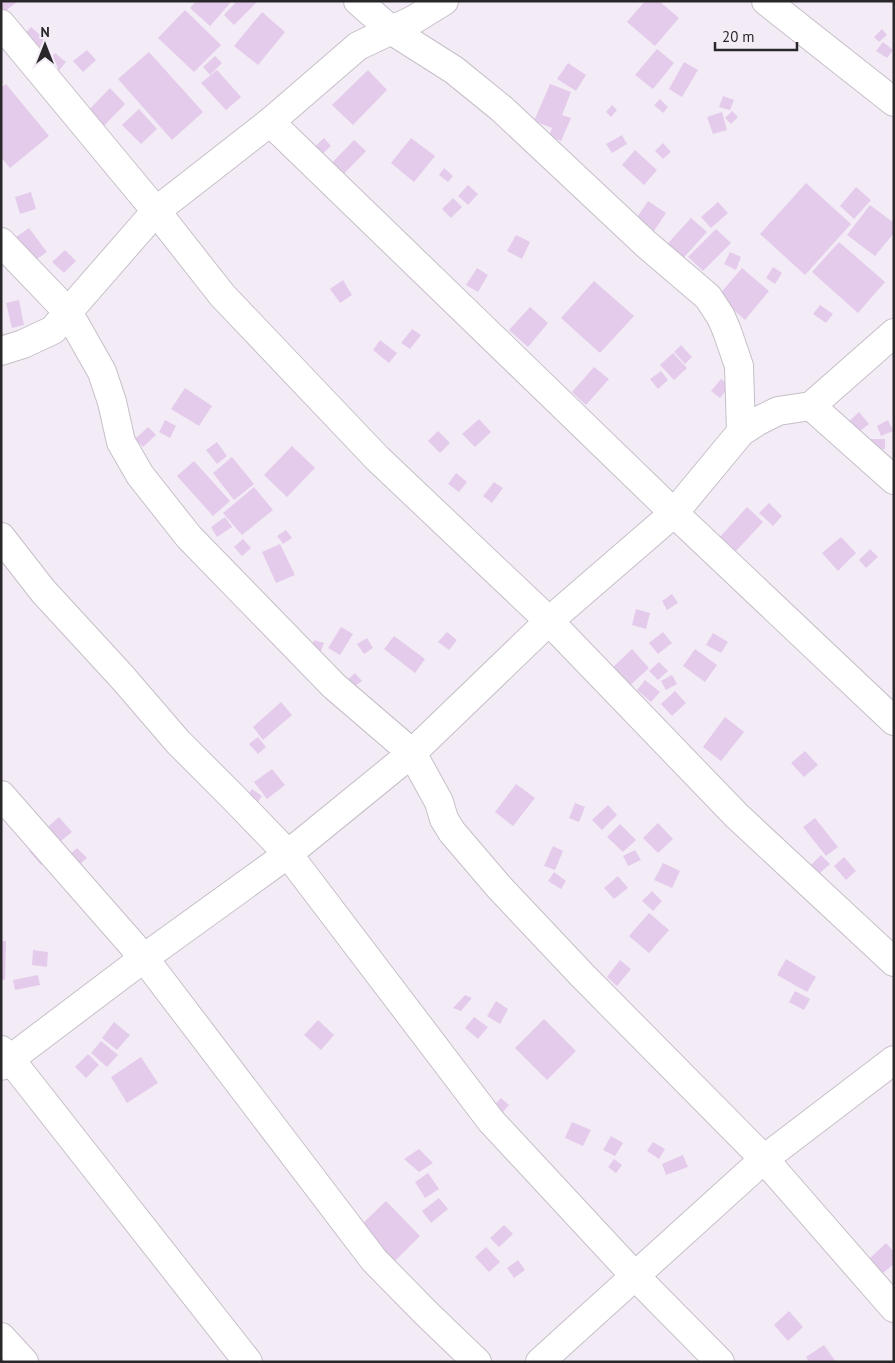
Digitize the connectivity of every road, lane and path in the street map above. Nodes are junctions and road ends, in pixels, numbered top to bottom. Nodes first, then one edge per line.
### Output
1 (358, 1) edge
2 (444, 1) edge
3 (766, 1) edge
4 (1, 24) edge
5 (391, 30) junction
6 (894, 102) edge
7 (270, 122) junction
8 (156, 212) junction
9 (1, 242) edge
10 (68, 312) junction
11 (894, 334) edge
12 (1, 350) edge
13 (811, 406) junction
14 (741, 432) junction
15 (894, 480) edge
16 (674, 513) junction
17 (1, 537) edge
18 (549, 621) junction
19 (894, 721) edge
20 (412, 753) junction
21 (1, 795) edge
22 (288, 854) junction
23 (144, 958) junction
24 (894, 962) edge
25 (4, 1058) edge
26 (894, 1060) edge
27 (764, 1159) junction
28 (636, 1276) junction
29 (894, 1308) edge
30 (1, 1337) edge
31 (24, 1362) edge
32 (248, 1362) edge
33 (477, 1362) edge
34 (540, 1362) edge
35 (720, 1362) edge

1 - 5 street
2 - 5 street
3 - 6 street
4 - 8 street
5 - 7 street
5 - 14 street
7 - 8 street
7 - 16 street
8 - 10 street
8 - 18 street
9 - 10 street
10 - 12 street
10 - 20 street
11 - 13 street
13 - 14 street
13 - 15 street
14 - 16 street
16 - 18 street
16 - 19 street
17 - 22 street
18 - 20 street
18 - 24 street
20 - 22 street
20 - 27 street
21 - 23 street
22 - 23 street
22 - 28 street
23 - 25 street
23 - 33 street
25 - 32 street
26 - 27 street
27 - 28 street
27 - 29 street
28 - 34 street
28 - 35 street
30 - 31 street

